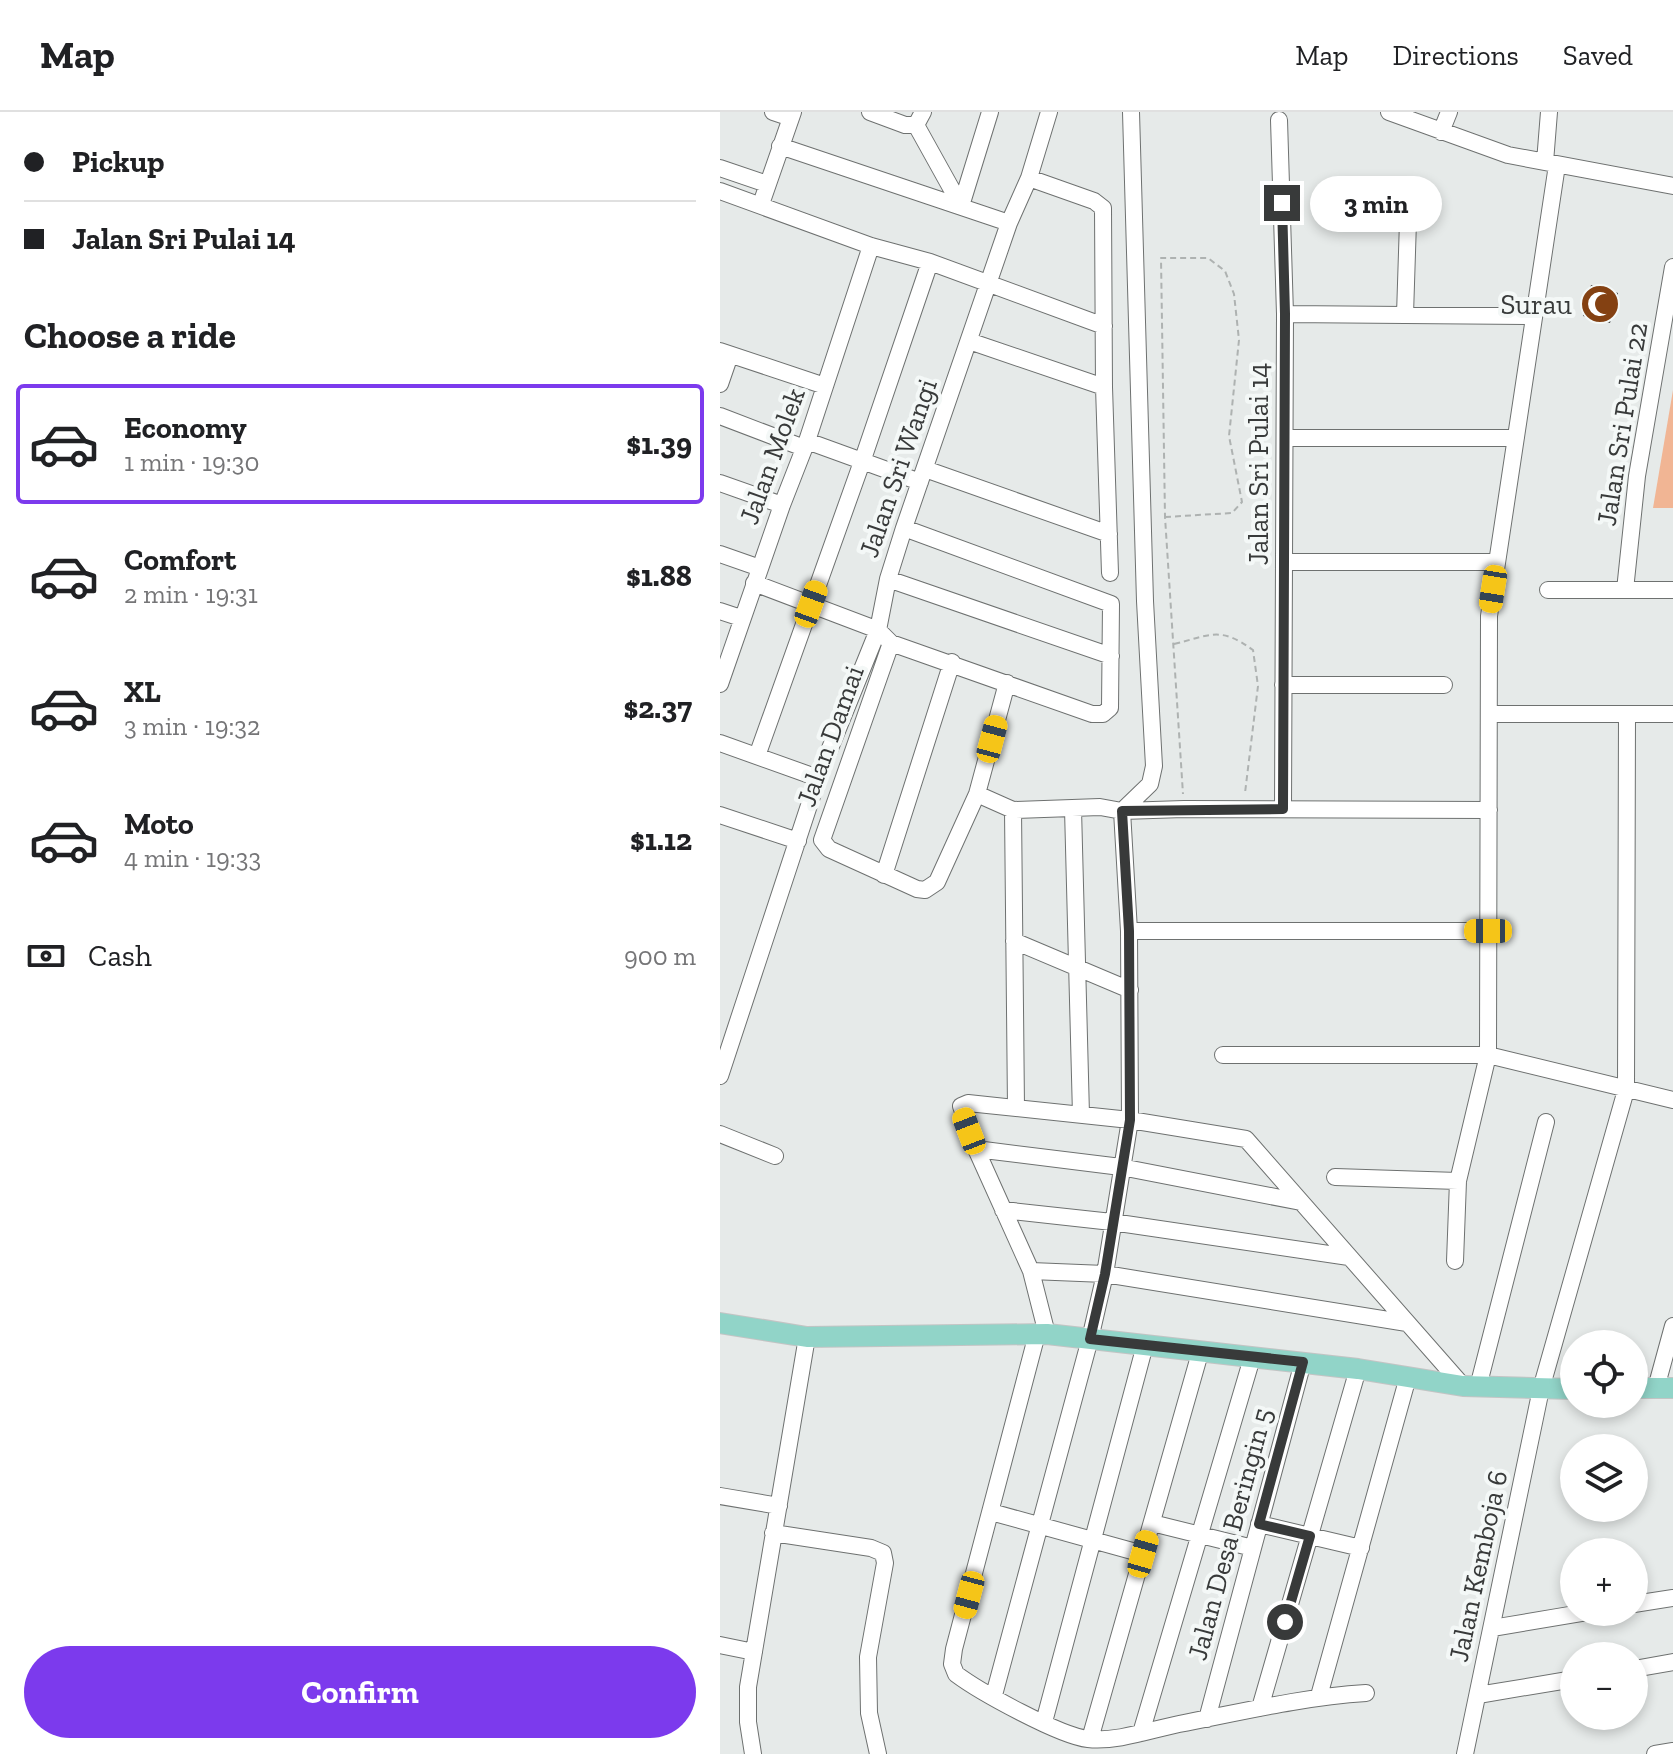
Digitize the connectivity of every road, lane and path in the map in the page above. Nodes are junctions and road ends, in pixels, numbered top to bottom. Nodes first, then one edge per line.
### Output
1 (773, 112) edge
2 (870, 112) edge
3 (990, 112) edge
4 (1049, 112) edge
5 (1131, 112) edge
6 (1389, 112) edge
7 (1449, 112) edge
8 (1549, 112) edge
9 (792, 115) edge
10 (919, 119) edge
11 (1279, 120) dead end
12 (1441, 132) junction
13 (780, 146) junction
14 (1551, 163) junction
15 (720, 168) edge
16 (1029, 178) junction
17 (767, 184) junction
18 (1673, 186) edge
19 (1409, 190) dead end
20 (720, 191) edge
21 (761, 204) junction
22 (961, 206) junction
23 (1009, 223) junction
24 (871, 246) junction
25 (930, 262) junction
26 (1673, 267) edge
27 (990, 283) junction
28 (1285, 314) junction
29 (1405, 315) junction
30 (1534, 316) junction
31 (1104, 326) junction
32 (969, 341) junction
33 (725, 353) edge
34 (720, 384) edge
35 (825, 386) junction
36 (1104, 387) junction
37 (720, 416) edge
38 (1285, 438) junction
39 (1516, 438) junction
40 (806, 445) junction
41 (863, 459) junction
42 (922, 475) junction
43 (720, 483) edge
44 (782, 505) junction
45 (1165, 517) junction
46 (904, 528) junction
47 (1109, 534) junction
48 (720, 554) edge
49 (1284, 562) junction
50 (1497, 562) junction
51 (1110, 573) dead end
52 (757, 575) junction
53 (888, 579) junction
54 (1548, 590) dead end
55 (1625, 590) junction
56 (1673, 590) edge
57 (811, 604) junction
58 (720, 611) edge
59 (741, 618) junction
60 (878, 630) junction
61 (891, 643) junction
62 (1173, 645) junction
63 (1111, 656) junction
64 (952, 662) junction
65 (1007, 683) junction
66 (720, 684) edge
67 (1283, 685) junction
68 (1444, 685) dead end
69 (1489, 714) junction
70 (1627, 714) junction
71 (1673, 714) edge
72 (720, 743) edge
73 (757, 756) junction
74 (818, 778) junction
75 (977, 794) junction
76 (1073, 809) junction
77 (1184, 809) junction
78 (1244, 809) junction
79 (1283, 809) junction
80 (1013, 810) junction
81 (1489, 810) junction
82 (1122, 811) junction
83 (720, 815) edge
84 (798, 841) junction
85 (884, 875) junction
86 (1129, 931) junction
87 (1488, 931) junction
88 (1014, 941) junction
89 (1075, 965) junction
90 (1130, 990) junction
91 (1223, 1055) dead end
92 (1488, 1055) junction
93 (720, 1076) edge
94 (1626, 1090) junction
95 (1673, 1100) edge
96 (1016, 1108) junction
97 (1081, 1115) junction
98 (1130, 1120) junction
99 (1546, 1122) dead end
100 (720, 1134) edge
101 (976, 1149) junction
102 (775, 1156) dead end
103 (1121, 1167) junction
104 (1335, 1177) dead end
105 (1458, 1181) junction
106 (1301, 1202) junction
107 (1003, 1210) junction
108 (1112, 1222) junction
109 (1349, 1257) junction
110 (1455, 1261) dead end
111 (1031, 1271) junction
112 (1105, 1274) junction
113 (720, 1323) edge
114 (1407, 1323) junction
115 (1673, 1326) edge
116 (1042, 1334) junction
117 (807, 1337) junction
118 (1090, 1339) junction
119 (1145, 1345) junction
120 (1200, 1353) junction
121 (1252, 1358) junction
122 (1303, 1362) junction
123 (1358, 1369) junction
124 (1408, 1377) junction
125 (1470, 1386) junction
126 (1664, 1388) edge
127 (1541, 1389) junction
128 (1560, 1389) edge
129 (720, 1496) edge
130 (779, 1506) junction
131 (991, 1512) junction
132 (1152, 1523) junction
133 (1259, 1524) junction
134 (1040, 1525) junction
135 (773, 1533) junction
136 (1200, 1534) junction
137 (1310, 1536) junction
138 (1094, 1542) junction
139 (1253, 1548) junction
140 (1361, 1548) junction
141 (1143, 1554) junction
142 (1673, 1598) edge
143 (1648, 1602) edge
144 (1560, 1617) edge
145 (1492, 1628) junction
146 (720, 1645) edge
147 (754, 1652) junction
148 (1673, 1662) edge
149 (1648, 1666) edge
150 (1560, 1681) edge
151 (1366, 1693) dead end
152 (994, 1695) junction
153 (1478, 1695) junction
154 (1319, 1696) junction
155 (1260, 1708) junction
156 (1207, 1719) junction
157 (1044, 1722) junction
158 (1141, 1733) junction
159 (1090, 1739) junction
160 (1673, 1751) edge
161 (753, 1754) edge
162 (878, 1754) edge
163 (1465, 1754) edge
164 (1655, 1754) edge

1 - 9 street
2 - 10 street
3 - 22 street
4 - 16 street, Jalan Sri Wangi
5 - 82 street
6 - 12 street
7 - 12 street
8 - 14 street
9 - 13 street
10 - 22 street
11 - 28 street, Jalan Sri Pulai 14
12 - 14 street
13 - 17 street
13 - 22 street
14 - 18 street
14 - 30 street
15 - 17 street
16 - 23 street, Jalan Sri Wangi
16 - 31 street
17 - 21 street
19 - 29 street
20 - 21 street
21 - 24 street
22 - 23 street
23 - 27 street, Jalan Sri Wangi
24 - 25 street
24 - 35 street, Jalan Molek
25 - 27 street
25 - 41 street
26 - 55 street, Jalan Sri Pulai 22
27 - 31 street
27 - 32 street, Jalan Sri Wangi
28 - 29 street
28 - 38 street, Jalan Sri Pulai 14
29 - 30 street
30 - 39 street
31 - 36 street
32 - 36 street
32 - 42 street, Jalan Sri Wangi
33 - 34 street
33 - 35 street
35 - 40 street, Jalan Molek
36 - 47 street
37 - 40 street
38 - 39 street
38 - 49 street, Jalan Sri Pulai 14
39 - 50 street
40 - 41 street
40 - 44 street, Jalan Molek
41 - 42 street
41 - 57 street
42 - 46 street, Jalan Sri Wangi
42 - 47 street
43 - 44 street
44 - 52 street, Jalan Molek
45 - 45 path
45 - 62 path
46 - 53 street, Jalan Sri Wangi
46 - 63 street
47 - 51 street
48 - 52 street
49 - 50 street
49 - 67 street, Jalan Sri Pulai 14
50 - 69 street
52 - 57 street
52 - 59 street, Jalan Molek
53 - 60 street, Jalan Sri Wangi
53 - 63 street
54 - 55 street
55 - 56 street
57 - 60 street
57 - 73 street
58 - 59 street
59 - 66 street, Jalan Molek
60 - 61 street
60 - 74 street, Jalan Sri Wangi
61 - 64 street
61 - 85 street, Jalan Damai
62 - 77 path
62 - 78 path
63 - 65 street
64 - 65 street
64 - 85 street
65 - 75 street, Jalan Damai
67 - 68 street
67 - 79 street, Jalan Sri Pulai 14
69 - 70 street
69 - 81 street
70 - 71 street
70 - 94 street, Jalan Kemboja 6
72 - 73 street
73 - 74 street
74 - 84 street, Jalan Sri Wangi
75 - 80 street
75 - 85 street, Jalan Damai
76 - 80 street
76 - 82 street
76 - 89 street
77 - 78 street
77 - 82 street
78 - 79 street
79 - 81 street
80 - 88 street
81 - 87 street
82 - 86 street
83 - 84 street
84 - 93 street, Jalan Sri Wangi
86 - 87 street
86 - 90 street
87 - 92 street
88 - 89 street
88 - 96 street
89 - 90 street
89 - 97 street
90 - 98 street
91 - 92 street
92 - 94 street
92 - 105 street
94 - 95 street
94 - 127 street, Jalan Kemboja 6
96 - 97 street
96 - 101 street
97 - 98 street
98 - 103 street
98 - 106 street
99 - 125 street
100 - 102 street
101 - 103 street
101 - 107 street
103 - 106 street
103 - 108 street
104 - 105 street
105 - 110 street
106 - 109 street
107 - 108 street
107 - 111 street
108 - 109 street
108 - 112 street
109 - 114 street
111 - 112 street
111 - 116 street
112 - 114 street
112 - 118 street
113 - 117 main road
114 - 125 street
115 - 126 street
116 - 117 main road
116 - 118 main road
116 - 131 street
117 - 130 street
118 - 119 main road
118 - 134 street
119 - 120 main road
119 - 138 street
120 - 121 main road
120 - 132 street
121 - 122 main road
121 - 136 street
122 - 123 main road
122 - 133 street, Jalan Desa Beringin 5
123 - 124 main road
123 - 137 street
124 - 125 main road
124 - 140 street
125 - 127 main road
127 - 128 main road
127 - 145 street, Jalan Kemboja 6
129 - 130 street
130 - 135 street
131 - 134 street
131 - 152 street
132 - 136 street
132 - 141 street
133 - 137 street
133 - 139 street, Jalan Desa Beringin 5
134 - 138 street
134 - 152 street
135 - 147 street
135 - 162 street
136 - 139 street
136 - 158 street
137 - 140 street
137 - 155 street
138 - 141 street
138 - 157 street
139 - 156 street, Jalan Desa Beringin 5
140 - 154 street
141 - 159 street
142 - 143 street
144 - 145 street
145 - 153 street, Jalan Kemboja 6
146 - 147 street
147 - 161 street
148 - 149 street
150 - 153 street
151 - 154 street
152 - 157 street
153 - 163 street, Jalan Kemboja 6
154 - 155 street
155 - 156 street
156 - 158 street
157 - 159 street
158 - 159 street
160 - 164 street

